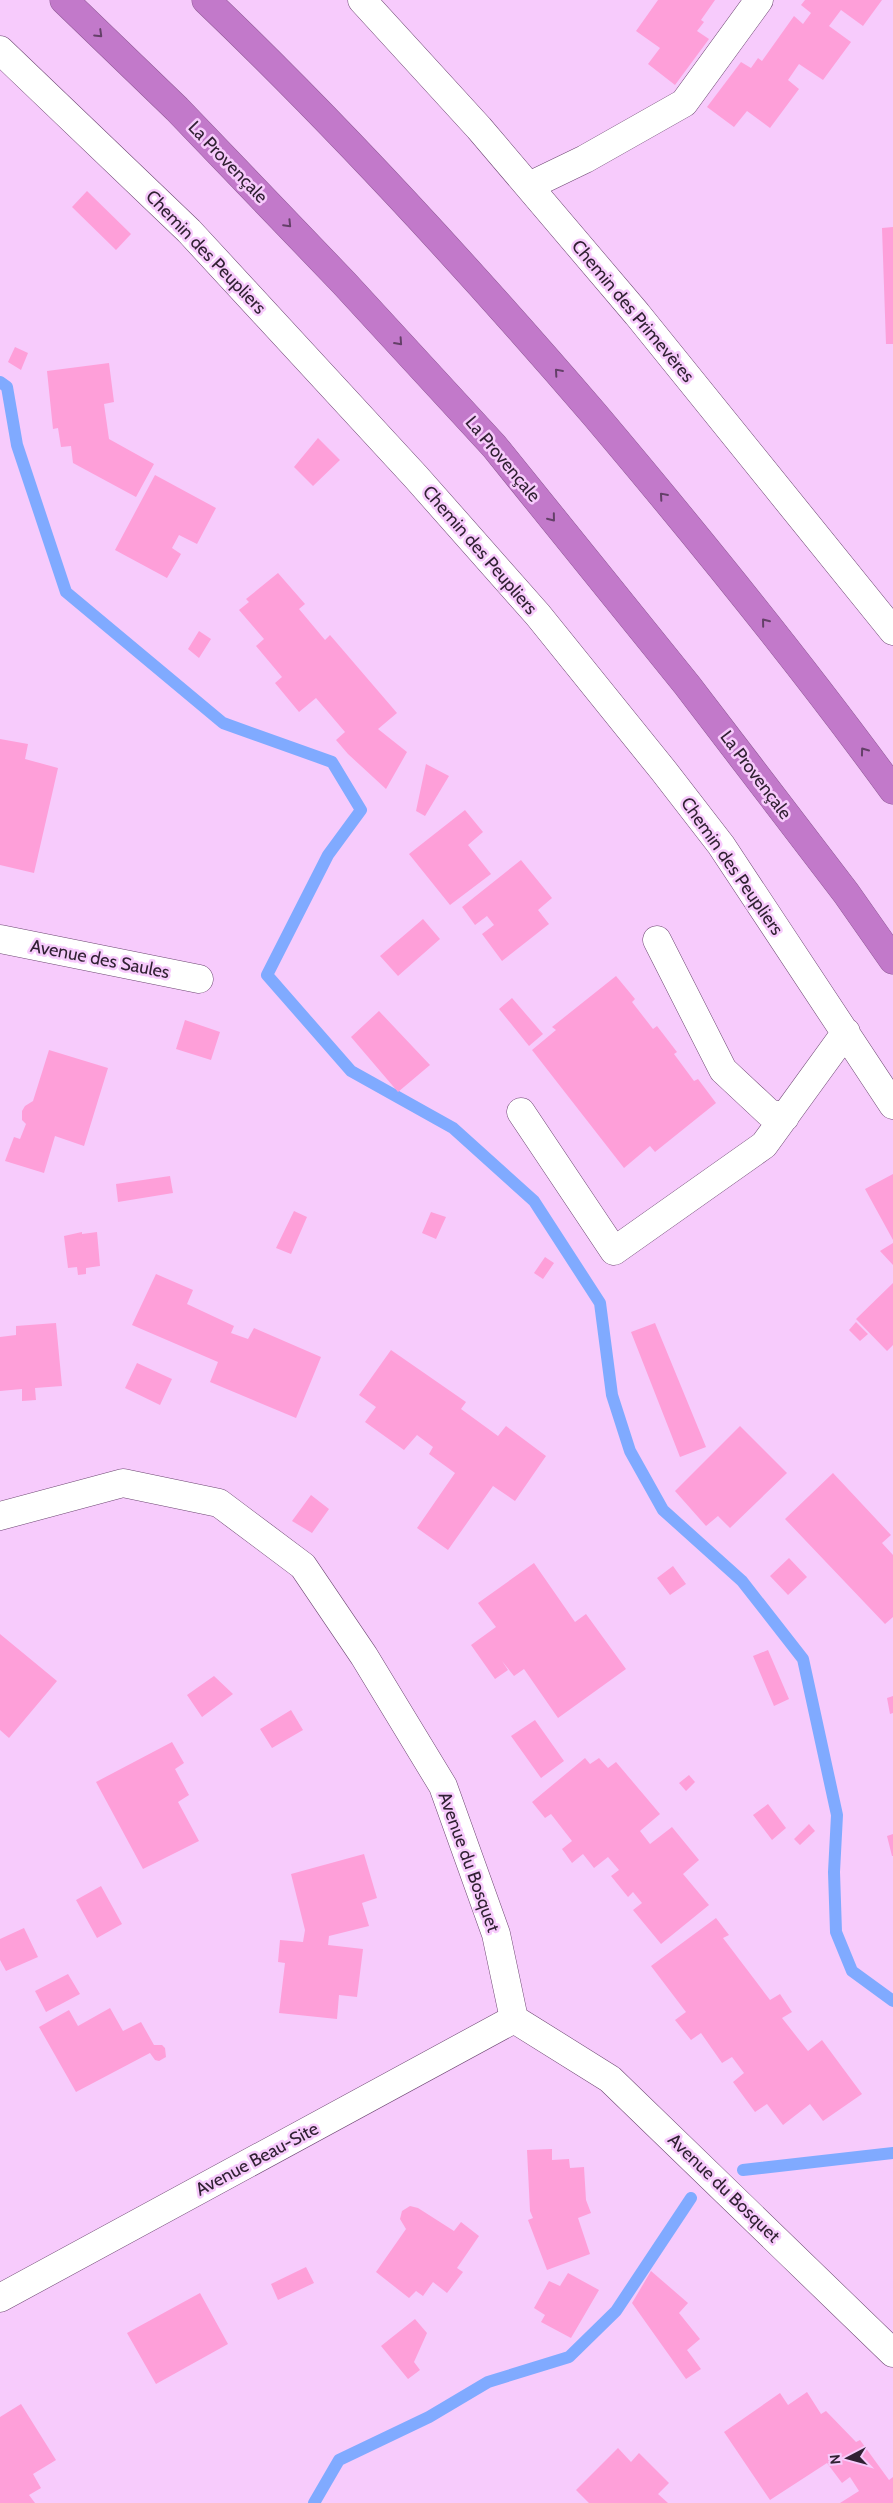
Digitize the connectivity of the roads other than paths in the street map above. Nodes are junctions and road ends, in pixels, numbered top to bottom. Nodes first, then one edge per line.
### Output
1 (64, 0) edge
2 (206, 0) edge
3 (362, 0) edge
4 (759, 0) edge
5 (0, 50) edge
6 (529, 186) junction
7 (893, 631) edge
8 (893, 790) edge
9 (0, 939) edge
10 (658, 940) dead end
11 (893, 960) edge
12 (199, 979) dead end
13 (846, 1032) junction
14 (893, 1105) edge
15 (521, 1112) dead end
16 (785, 1117) junction
17 (0, 1516) edge
18 (514, 2019) junction
19 (0, 2298) edge
20 (893, 2353) edge

1 -> 11 highway, La Provençale
8 -> 2 highway
3 - 6 street, Chemin des Primevères
4 - 6 street
5 - 13 street, Chemin des Peupliers
6 - 7 street, Chemin des Primevères
9 - 12 street, Avenue des Saules
10 - 16 street
13 - 14 street, Chemin des Peupliers
13 - 16 street
15 - 16 street
17 - 18 street, Avenue du Bosquet
18 - 19 street, Avenue Beau-Site
18 - 20 street, Avenue du Bosquet

